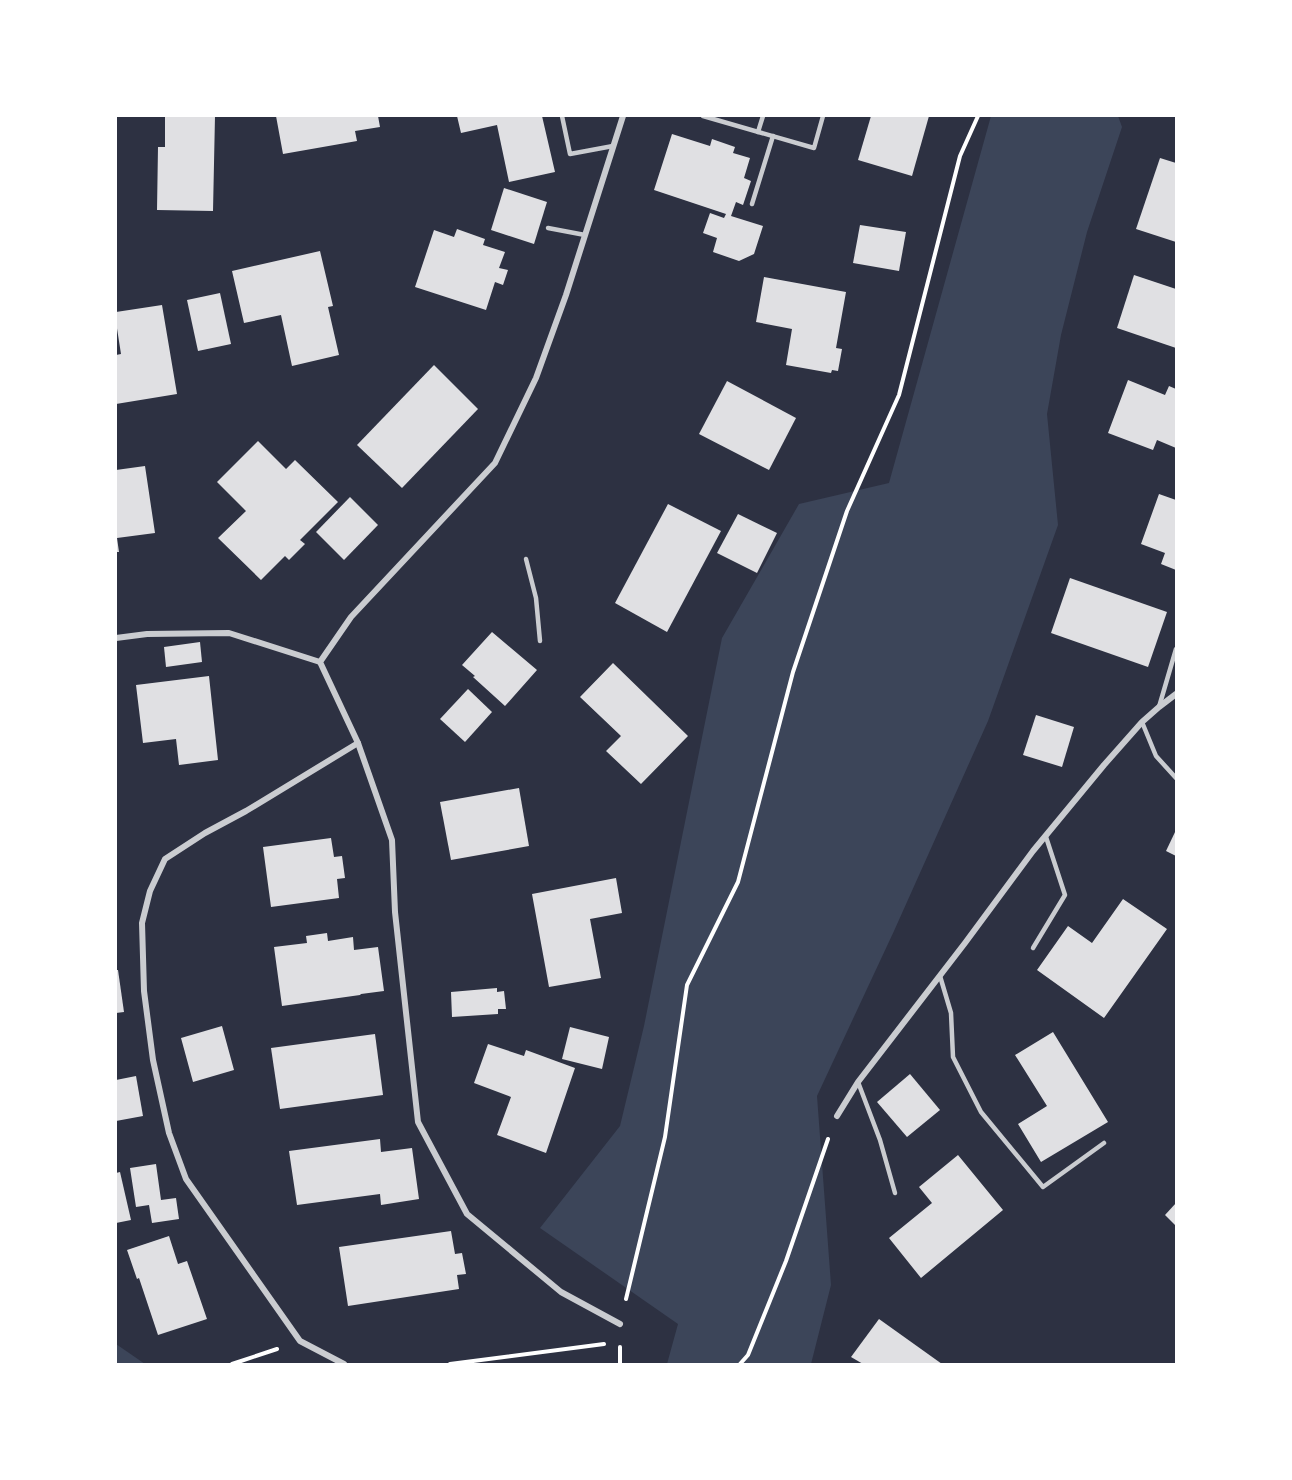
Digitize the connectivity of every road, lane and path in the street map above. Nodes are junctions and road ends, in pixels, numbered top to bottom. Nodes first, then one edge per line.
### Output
1 (562, 116) edge
2 (623, 116) edge
3 (702, 116) edge
4 (763, 116) edge
5 (823, 116) edge
6 (978, 116) edge
7 (758, 132) junction
8 (773, 136) junction
9 (613, 146) junction
10 (752, 204) dead end
11 (548, 228) dead end
12 (585, 235) junction
13 (526, 559) dead end
14 (116, 638) edge
15 (540, 641) dead end
16 (1176, 649) edge
17 (320, 662) junction
18 (1176, 694) edge
19 (1159, 707) junction
20 (1142, 722) junction
21 (358, 743) junction
22 (1176, 778) edge
23 (1046, 837) junction
24 (1033, 948) dead end
25 (940, 976) junction
26 (858, 1082) junction
27 (837, 1116) joint
28 (1104, 1143) dead end
29 (896, 1193) dead end
30 (620, 1324) junction
31 (300, 1341) junction
32 (620, 1342) junction
33 (341, 1364) edge
34 (232, 1365) edge
35 (450, 1365) edge
36 (621, 1365) edge
37 (740, 1365) edge

1 - 9 lane
2 - 9 street
3 - 7 lane
4 - 7 lane
5 - 8 lane
6 - 30 path
7 - 8 lane
8 - 10 lane
9 - 12 street
11 - 12 lane
12 - 17 street
13 - 15 lane
14 - 17 street
16 - 19 lane
17 - 21 street
18 - 19 street
19 - 20 street
20 - 22 lane
20 - 23 street
21 - 30 street
21 - 31 street
23 - 24 lane
23 - 25 street
25 - 26 street
25 - 28 lane
26 - 27 street
26 - 29 lane
27 - 37 path
30 - 32 path
31 - 33 street
31 - 34 path
32 - 35 path
32 - 36 path

